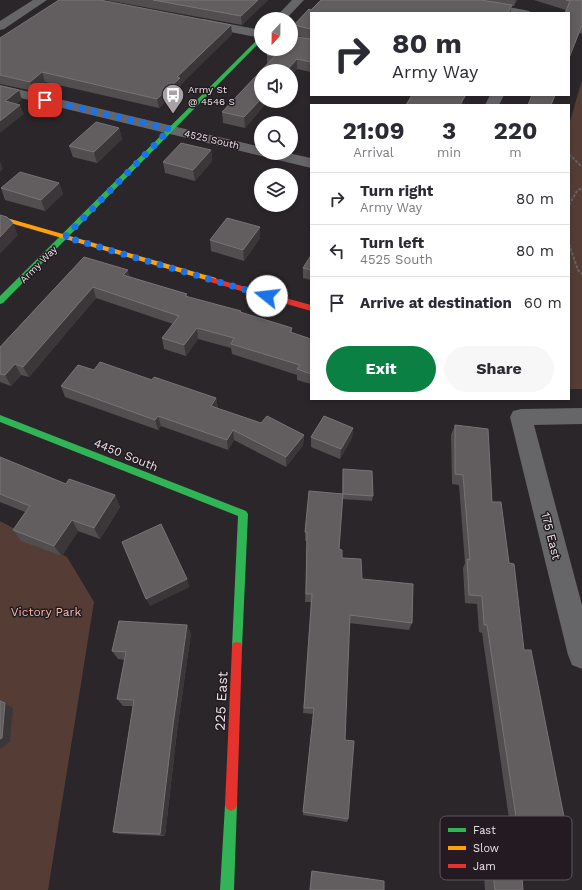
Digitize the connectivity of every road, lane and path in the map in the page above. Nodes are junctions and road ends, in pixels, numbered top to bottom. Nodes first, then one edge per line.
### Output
1 (41, 0) edge
2 (298, 0) edge
3 (450, 0) edge
4 (287, 12) edge
5 (519, 12) edge
6 (193, 21) edge
7 (0, 26) edge
8 (254, 33) edge
9 (254, 45) edge
10 (0, 89) edge
11 (170, 129) junction
12 (254, 149) edge
13 (570, 155) edge
14 (298, 160) edge
15 (310, 163) edge
16 (582, 167) edge
17 (582, 188) edge
18 (570, 203) edge
19 (0, 218) edge
20 (65, 237) junction
21 (570, 247) edge
22 (582, 274) edge
23 (0, 301) edge
24 (310, 308) edge
25 (582, 416) edge
26 (0, 418) edge
27 (243, 514) joint
28 (582, 655) edge
29 (226, 890) edge

1 - 7 street
2 - 4 street
3 - 5 street
6 - 8 street
9 - 11 street, Army Way
10 - 11 street, 4525 South
11 - 12 street, 4525 South
11 - 20 street, Army Way
13 - 16 path
14 - 15 street
17 - 18 path
19 - 20 street
20 - 23 street, Army Way
20 - 24 street
21 - 22 path
25 - 28 street, 175 East
26 - 27 street, 4450 South
27 - 29 street, 225 East

